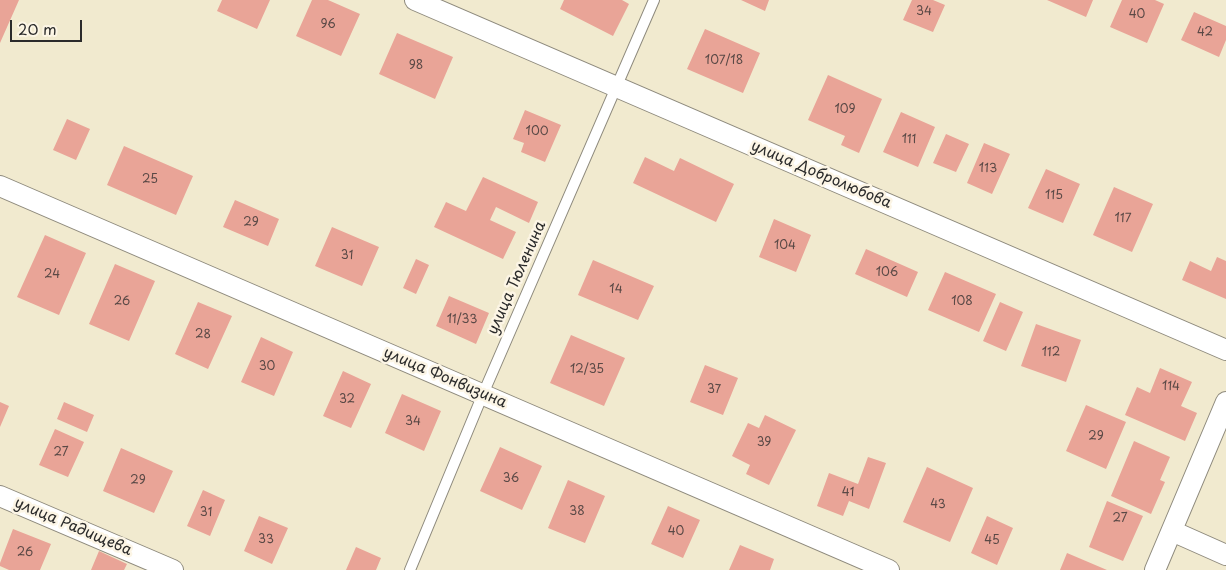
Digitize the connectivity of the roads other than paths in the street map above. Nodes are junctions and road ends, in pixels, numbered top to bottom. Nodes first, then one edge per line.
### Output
1 (415, 0) edge
2 (654, 0) edge
3 (616, 87) junction
4 (0, 186) edge
5 (1226, 350) edge
6 (483, 394) junction
7 (1226, 402) edge
8 (0, 496) edge
9 (1172, 531) junction
10 (1226, 556) edge
11 (173, 570) edge
12 (410, 570) edge
13 (889, 570) edge
14 (1155, 570) edge

1 - 3 street, улица Добролюбова
2 - 3 lane, улица Тюленина
3 - 5 street, улица Добролюбова
3 - 6 lane, улица Тюленина
4 - 6 street, улица Фонвизина
6 - 12 lane, улица Тюленина
6 - 13 street, улица Фонвизина
7 - 9 street
8 - 11 street, улица Радищева
9 - 10 street
9 - 14 street

